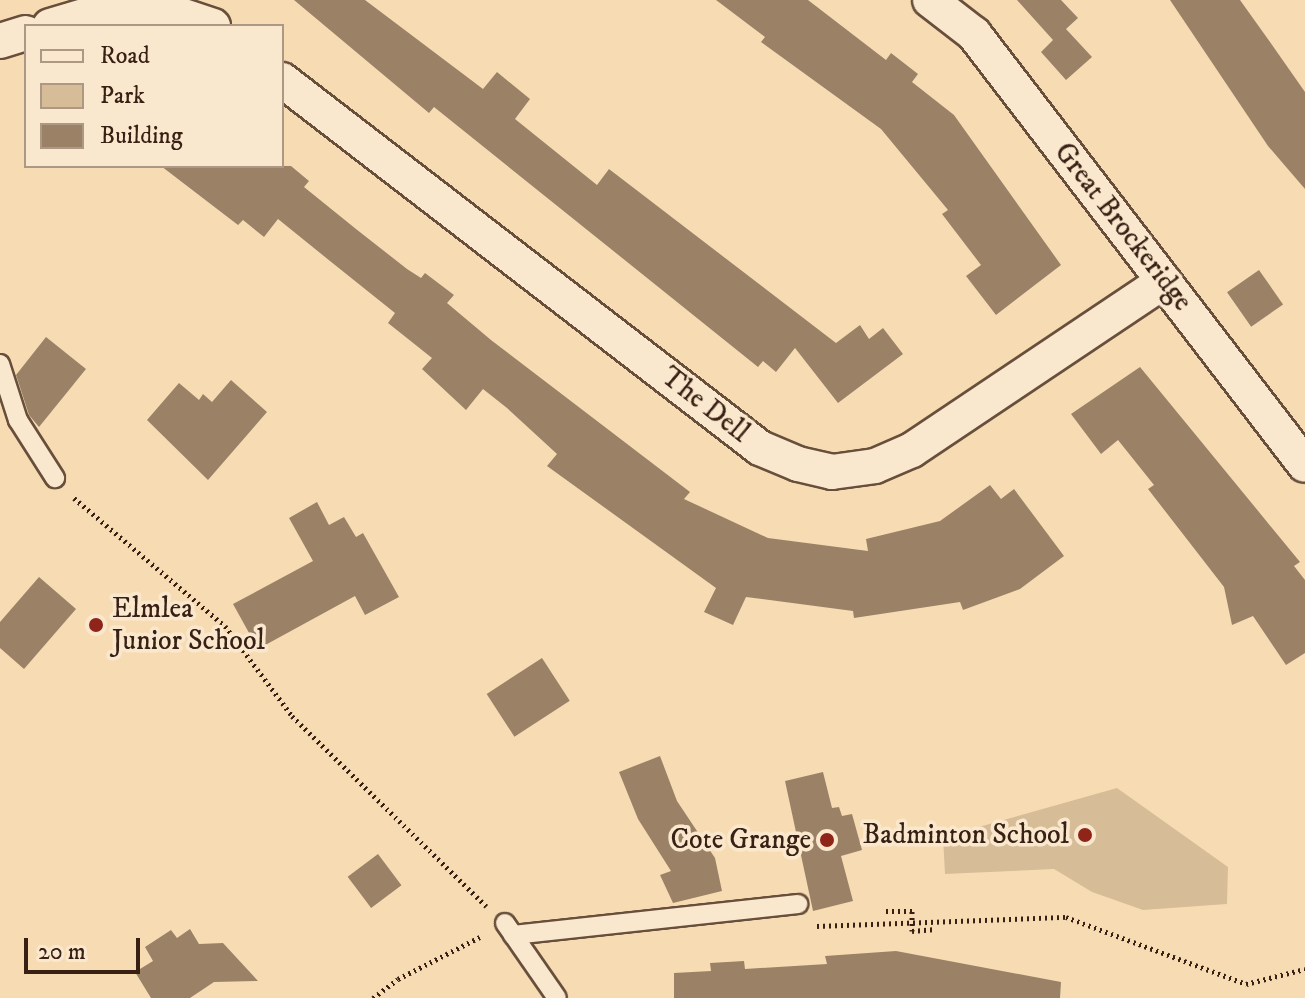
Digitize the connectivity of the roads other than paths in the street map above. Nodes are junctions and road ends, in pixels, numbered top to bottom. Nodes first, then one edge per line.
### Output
1 (930, 0) edge
2 (57, 24) edge
3 (207, 24) edge
4 (24, 34) edge
5 (0, 41) edge
6 (284, 82) edge
7 (1164, 281) junction
8 (0, 364) edge
9 (1305, 465) edge
10 (55, 478) road end
11 (798, 904) dead end
12 (557, 998) edge

1 - 7 street, Great Brockeridge
2 - 3 street
4 - 5 street
6 - 7 street, The Dell
7 - 9 street, Great Brockeridge
8 - 10 lane
11 - 12 lane

